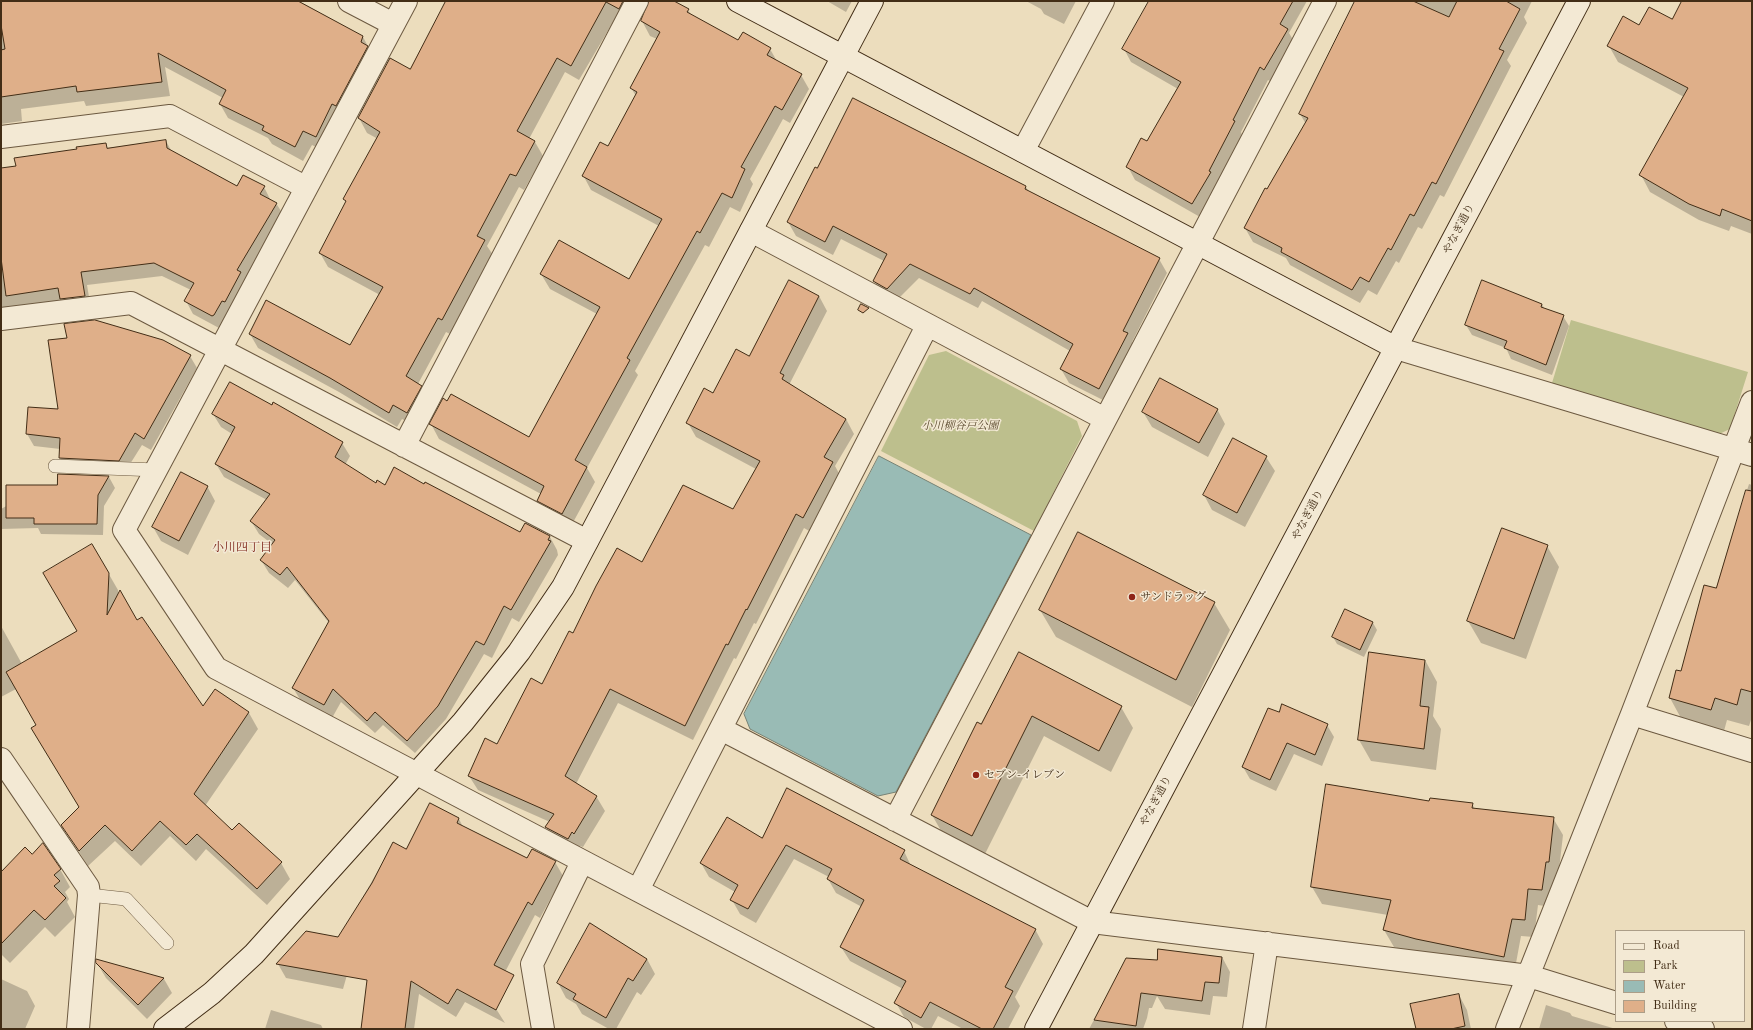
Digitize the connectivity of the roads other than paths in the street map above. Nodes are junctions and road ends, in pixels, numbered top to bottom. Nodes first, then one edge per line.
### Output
1 (349, 1) edge
2 (406, 1) edge
3 (637, 1) edge
4 (738, 1) edge
5 (872, 1) edge
6 (1103, 1) edge
7 (1325, 1) edge
8 (1579, 1) edge
9 (393, 24) junction
10 (843, 56) junction
11 (1, 138) edge
12 (1023, 151) junction
13 (305, 187) junction
14 (751, 231) junction
15 (1197, 244) junction
16 (1, 319) edge
17 (928, 326) junction
18 (1396, 348) junction
19 (221, 350) junction
20 (1752, 402) edge
21 (1105, 419) junction
22 (404, 446) junction
23 (1743, 453) edge
24 (55, 466) dead end
25 (156, 470) junction
26 (587, 541) junction
27 (1632, 714) junction
28 (721, 729) junction
29 (1752, 751) edge
30 (1, 759) edge
31 (416, 773) junction
32 (895, 820) junction
33 (582, 862) junction
34 (638, 890) junction
35 (89, 895) junction
36 (1092, 922) junction
37 (167, 943) dead end
38 (1267, 943) junction
39 (1529, 976) junction
40 (1615, 1003) edge
41 (1679, 1022) edge
42 (78, 1029) edge
43 (165, 1029) edge
44 (543, 1029) edge
45 (901, 1029) edge
46 (1036, 1029) edge
47 (1254, 1029) edge
48 (1507, 1029) edge
49 (1702, 1029) edge

1 - 9 street
2 - 9 street
3 - 22 street
4 - 10 street
5 - 10 street
6 - 12 street
7 - 15 street
8 - 18 street, やなぎ通り
9 - 13 street
10 - 12 street
10 - 14 street
11 - 13 street
12 - 15 street
13 - 19 street
14 - 17 street
14 - 26 street
15 - 18 street
15 - 21 street
16 - 19 street
17 - 21 street
17 - 28 street
18 - 23 street
18 - 36 street, やなぎ通り
19 - 22 street
19 - 25 street
20 - 23 street
21 - 32 street
22 - 26 street
23 - 27 street
24 - 25 lane
25 - 31 street
26 - 31 street
27 - 29 street
27 - 39 street
28 - 32 street
28 - 34 street
30 - 35 street
31 - 33 street
31 - 43 street
32 - 36 street
33 - 34 street
33 - 44 street
34 - 45 street
35 - 37 lane
35 - 42 street
36 - 38 street
36 - 46 street, やなぎ通り
38 - 39 street
38 - 47 street
39 - 40 street
39 - 48 street
41 - 49 street

